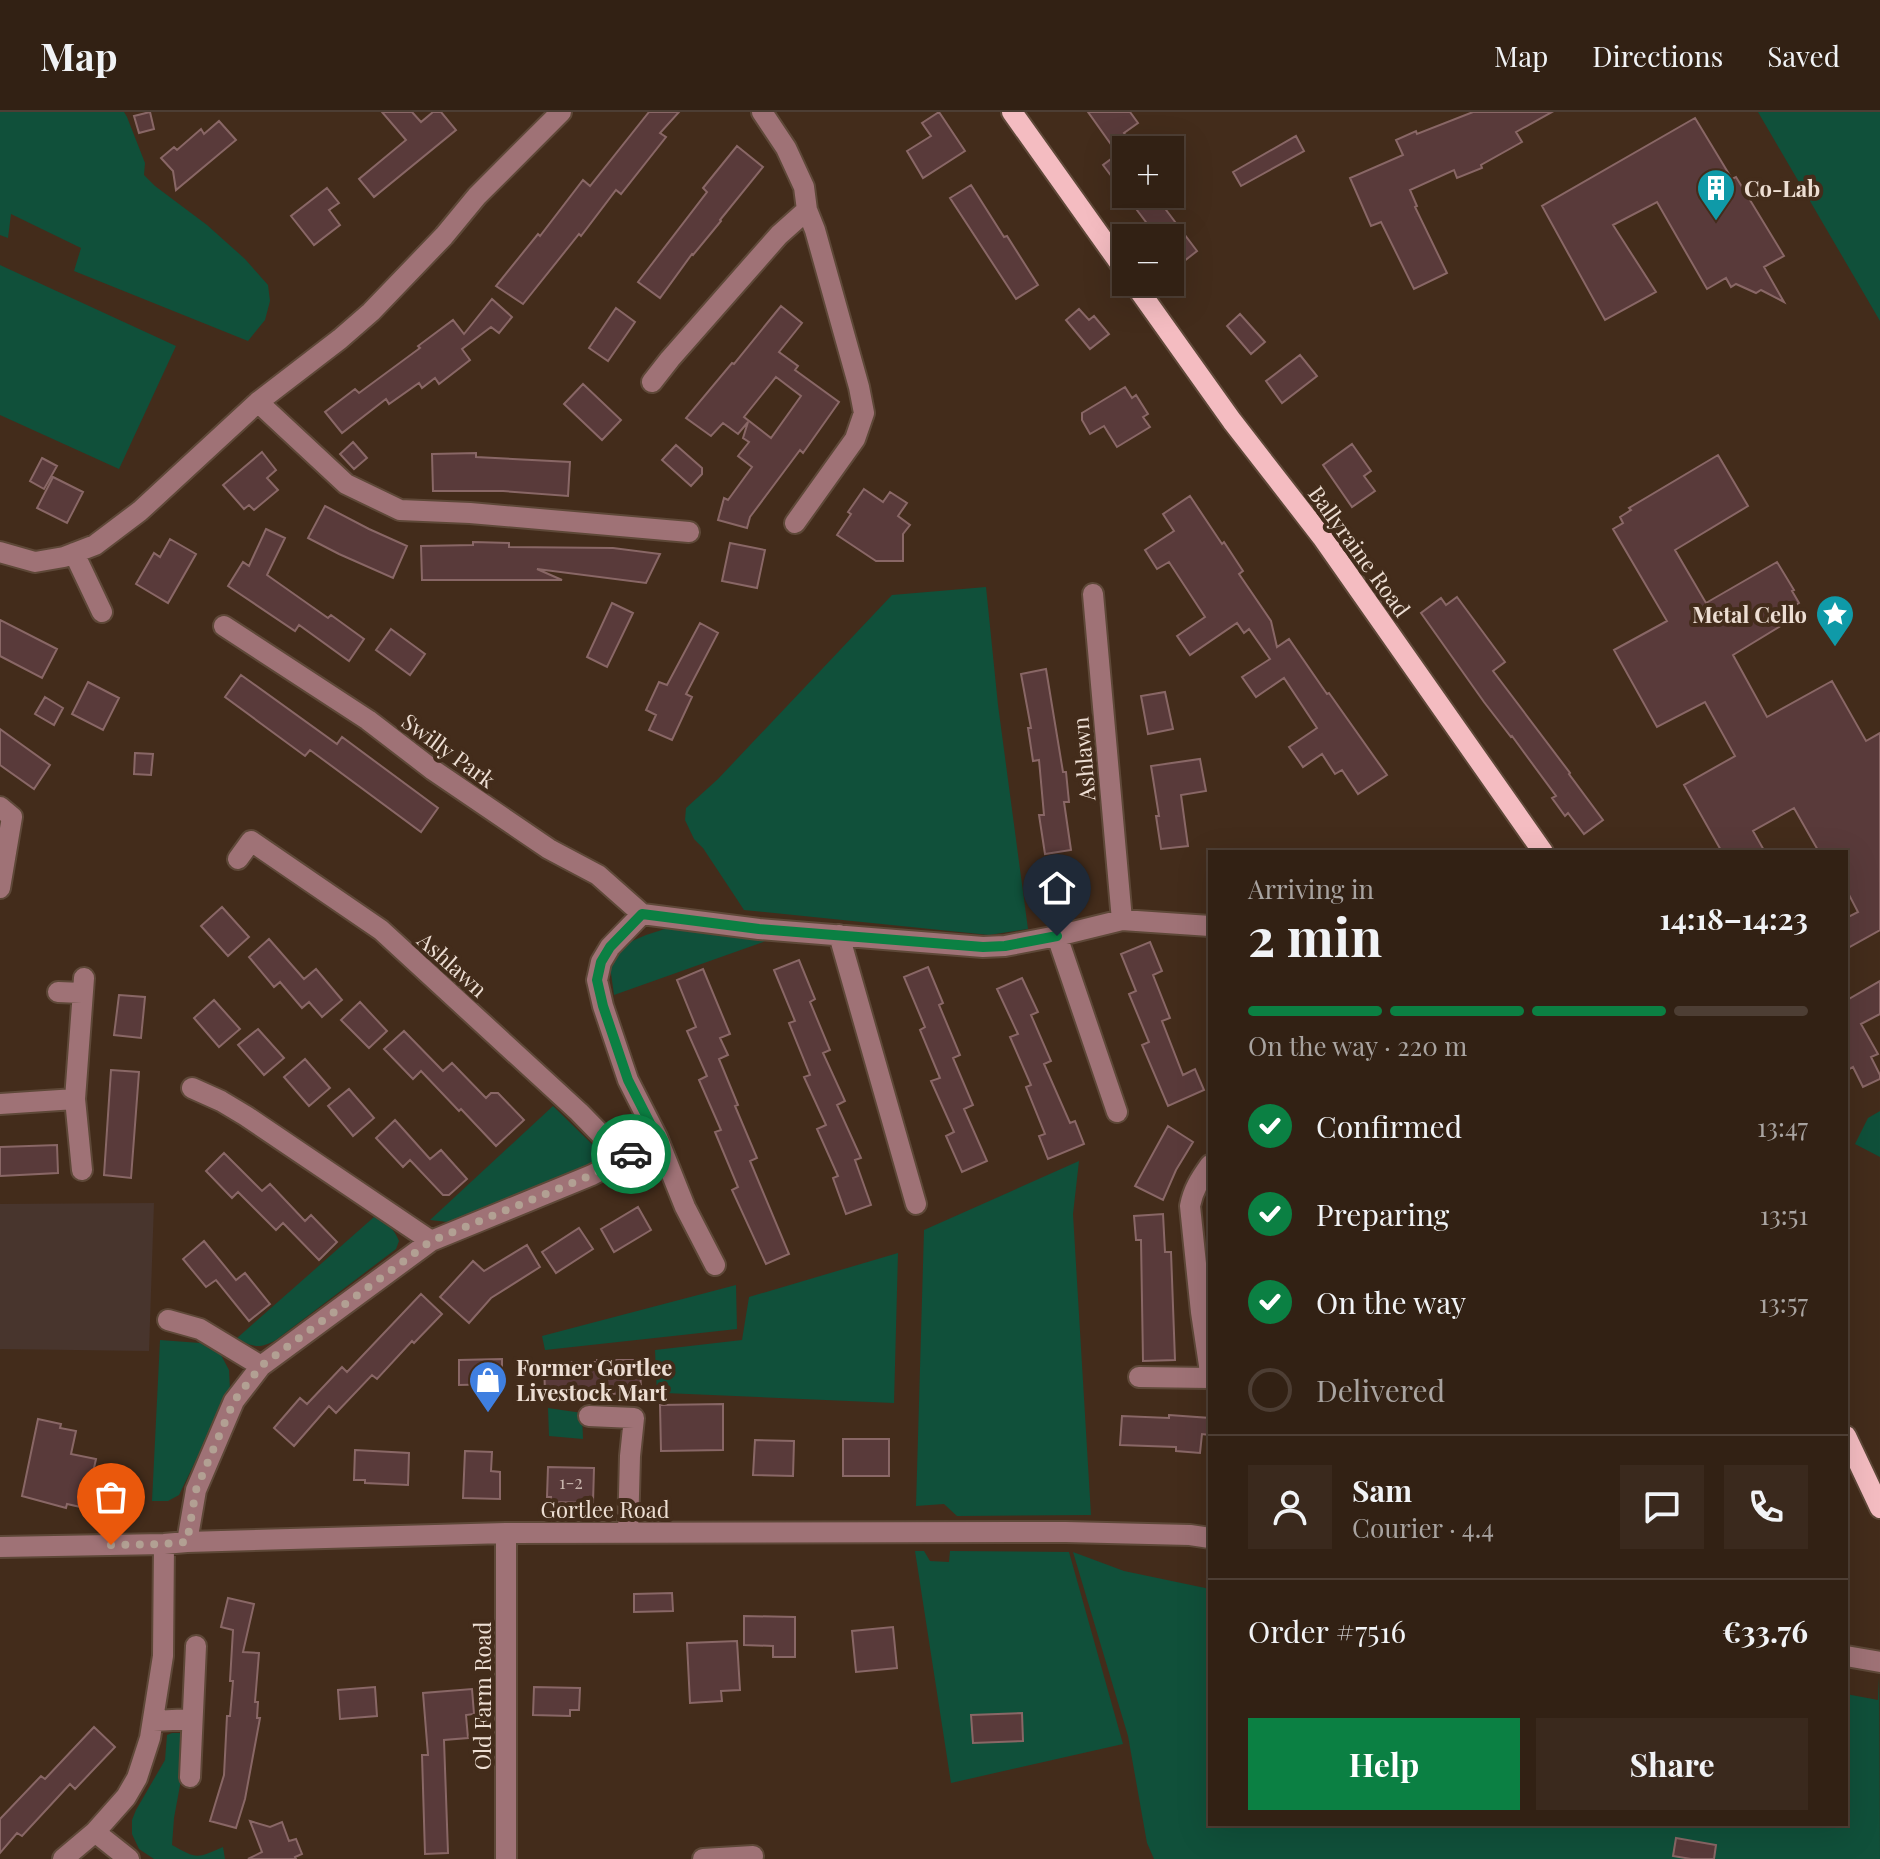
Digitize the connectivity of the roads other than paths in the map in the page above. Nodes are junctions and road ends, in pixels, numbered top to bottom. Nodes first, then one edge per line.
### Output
1 (561, 112) edge
2 (762, 112) edge
3 (1012, 112) edge
4 (807, 210) junction
5 (1112, 252) edge
6 (1143, 296) edge
7 (652, 382) dead end
8 (258, 402) junction
9 (795, 523) dead end
10 (689, 532) dead end
11 (0, 552) edge
12 (74, 553) junction
13 (1093, 594) dead end
14 (102, 612) dead end
15 (224, 626) dead end
16 (0, 807) edge
17 (1542, 850) edge
18 (238, 859) dead end
19 (0, 888) edge
20 (642, 914) junction
21 (1122, 920) junction
22 (1208, 926) edge
23 (839, 935) junction
24 (1057, 936) junction
25 (58, 992) dead end
26 (192, 1088) dead end
27 (75, 1099) junction
28 (0, 1104) edge
29 (1117, 1112) dead end
30 (657, 1137) junction
31 (624, 1158) junction
32 (1208, 1168) edge
33 (82, 1170) dead end
34 (916, 1204) dead end
35 (431, 1241) junction
36 (715, 1265) dead end
37 (168, 1320) dead end
38 (1208, 1361) edge
39 (261, 1366) junction
40 (1208, 1375) edge
41 (1139, 1377) dead end
42 (589, 1416) dead end
43 (1848, 1440) edge
44 (1880, 1508) edge
45 (506, 1533) junction
46 (628, 1533) junction
47 (1208, 1538) edge
48 (187, 1542) junction
49 (164, 1544) junction
50 (0, 1547) edge
51 (196, 1646) dead end
52 (192, 1719) junction
53 (153, 1721) junction
54 (190, 1777) dead end
55 (95, 1832) junction
56 (753, 1856) dead end
57 (63, 1859) edge
58 (129, 1859) edge
59 (506, 1859) edge
60 (703, 1859) edge

1 - 8 street
2 - 4 street
3 - 5 main road
4 - 7 street
4 - 9 street
6 - 17 main road, Ballyraine Road
8 - 10 street
8 - 12 street
11 - 12 street
12 - 14 street
13 - 21 street, Ashlawn
15 - 20 street, Swilly Park
16 - 19 street
18 - 31 street, Ashlawn
20 - 23 street
20 - 30 street
21 - 22 street
21 - 24 street
23 - 24 street
23 - 34 street
24 - 29 street
25 - 27 street
26 - 35 street
27 - 28 street
27 - 33 street
30 - 31 street
30 - 36 street
31 - 35 street
32 - 38 street
35 - 39 street
37 - 39 street
39 - 48 street
40 - 41 street
42 - 46 street
43 - 44 main road
45 - 46 street, Gortlee Road
45 - 48 street, Gortlee Road
45 - 59 street, Old Farm Road
46 - 47 street, Gortlee Road
48 - 49 street, Gortlee Road
49 - 50 street, Gortlee Road
49 - 53 street
51 - 52 street
52 - 53 street
52 - 54 street
53 - 55 street
55 - 57 street
55 - 58 street
56 - 60 street

